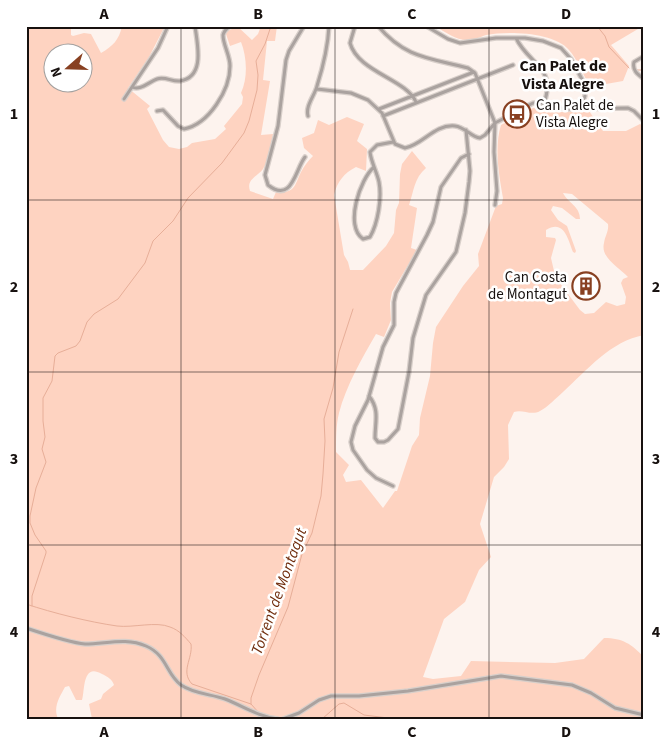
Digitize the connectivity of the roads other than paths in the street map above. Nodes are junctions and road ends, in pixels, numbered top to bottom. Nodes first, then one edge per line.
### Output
1 (168, 26) edge
2 (195, 26) edge
3 (230, 26) edge
4 (304, 26) edge
5 (329, 26) edge
6 (355, 26) edge
7 (378, 26) edge
8 (426, 26) edge
9 (516, 38) junction
10 (644, 56) edge
11 (513, 65) dead end
12 (474, 72) junction
13 (478, 79) junction
14 (644, 79) edge
15 (132, 87) junction
16 (317, 89) junction
17 (413, 96) junction
18 (124, 99) dead end
19 (416, 102) junction
20 (544, 103) junction
21 (379, 109) junction
22 (580, 109) junction
23 (157, 111) dead end
24 (308, 116) dead end
25 (383, 116) junction
26 (644, 121) edge
27 (495, 123) junction
28 (466, 130) junction
29 (394, 142) junction
30 (469, 154) junction
31 (305, 157) dead end
32 (374, 167) junction
33 (495, 205) dead end
34 (369, 396) junction
35 (393, 486) dead end
36 (26, 628) edge
37 (644, 715) edge
38 (278, 719) edge
39 (283, 719) edge

1 - 15 street
2 - 15 street
3 - 23 street
4 - 31 street
5 - 16 street
6 - 17 street
7 - 12 street
8 - 9 street
9 - 20 street
9 - 22 street
10 - 14 street
11 - 13 street
12 - 13 street
12 - 17 street
13 - 19 street
13 - 27 street
15 - 18 street
16 - 21 street
16 - 24 street
17 - 19 street
17 - 21 street
19 - 25 street
20 - 22 street
20 - 27 street
21 - 25 street
22 - 26 street
25 - 29 street
27 - 28 street
27 - 33 street
28 - 29 street
28 - 30 street
29 - 32 street
30 - 34 street
30 - 34 street
32 - 32 street
34 - 35 street
36 - 38 street
37 - 39 street

